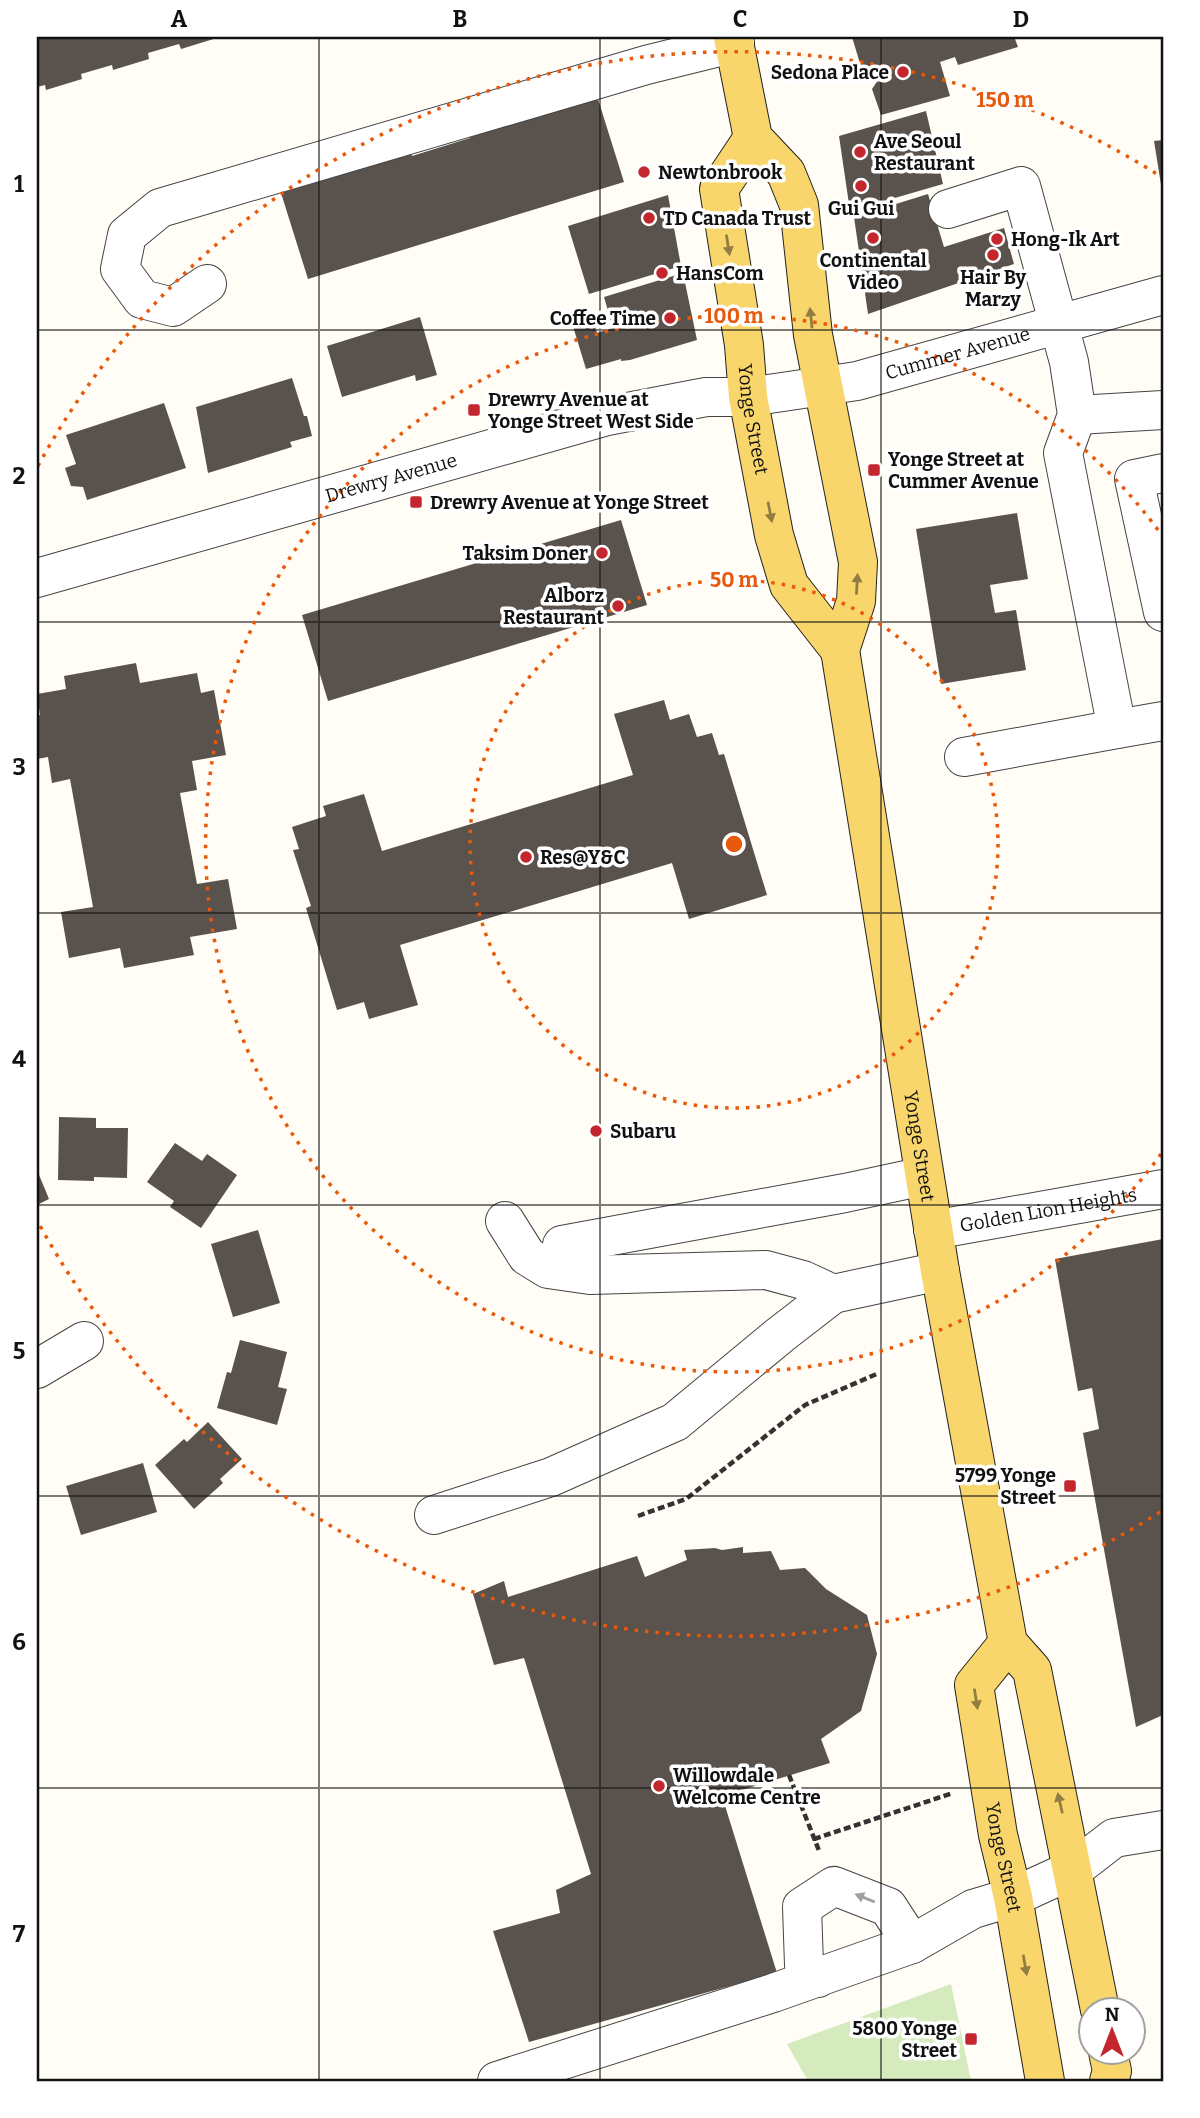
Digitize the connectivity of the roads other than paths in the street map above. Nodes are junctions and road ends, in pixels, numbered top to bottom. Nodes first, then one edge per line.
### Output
1 (734, 40) edge
2 (753, 138) junction
3 (948, 209) dead end
4 (207, 284) dead end
5 (1163, 295) edge
6 (1059, 323) junction
7 (823, 385) junction
8 (748, 397) junction
9 (1163, 410) edge
10 (1077, 415) junction
11 (1163, 473) edge
12 (37, 578) edge
13 (1163, 612) edge
14 (840, 650) junction
15 (1163, 721) edge
16 (1117, 729) junction
17 (964, 757) dead end
18 (925, 1176) junction
19 (1163, 1189) edge
20 (505, 1221) dead end
21 (933, 1230) junction
22 (562, 1245) dead end
23 (940, 1271) junction
24 (833, 1294) junction
25 (84, 1341) dead end
26 (37, 1369) edge
27 (434, 1515) dead end
28 (1008, 1643) junction
29 (1163, 1830) edge
30 (1074, 1869) junction
31 (1013, 1898) junction
32 (912, 1944) junction
33 (818, 1978) junction
34 (1097, 1996) edge
35 (497, 2081) edge
36 (1045, 2081) edge

1 - 2 main road
1 - 4 street
7 -> 2 main road, Yonge Street
2 -> 8 main road, Yonge Street
3 - 6 street
5 - 6 street, Cummer Avenue
6 - 7 street, Cummer Avenue
6 - 10 street
7 - 8 street, Cummer Avenue
14 -> 7 main road, Yonge Street
8 - 12 street, Drewry Avenue
8 -> 14 main road, Yonge Street
9 - 10 street
10 - 16 street
11 - 13 street
14 - 18 main road, Yonge Street
15 - 16 street
16 - 17 street
18 - 21 main road, Yonge Street
18 - 22 street
19 - 21 street, Golden Lion Heights
20 - 24 street
21 - 23 main road, Yonge Street
23 - 24 street
23 - 28 main road, Yonge Street
24 - 27 street
25 - 26 street
30 -> 28 main road
28 -> 31 main road, Yonge Street
29 - 30 street
30 - 31 street
30 - 34 main road
31 - 32 street
31 -> 36 main road, Yonge Street
32 - 33 street
32 -> 33 street
33 - 35 street

